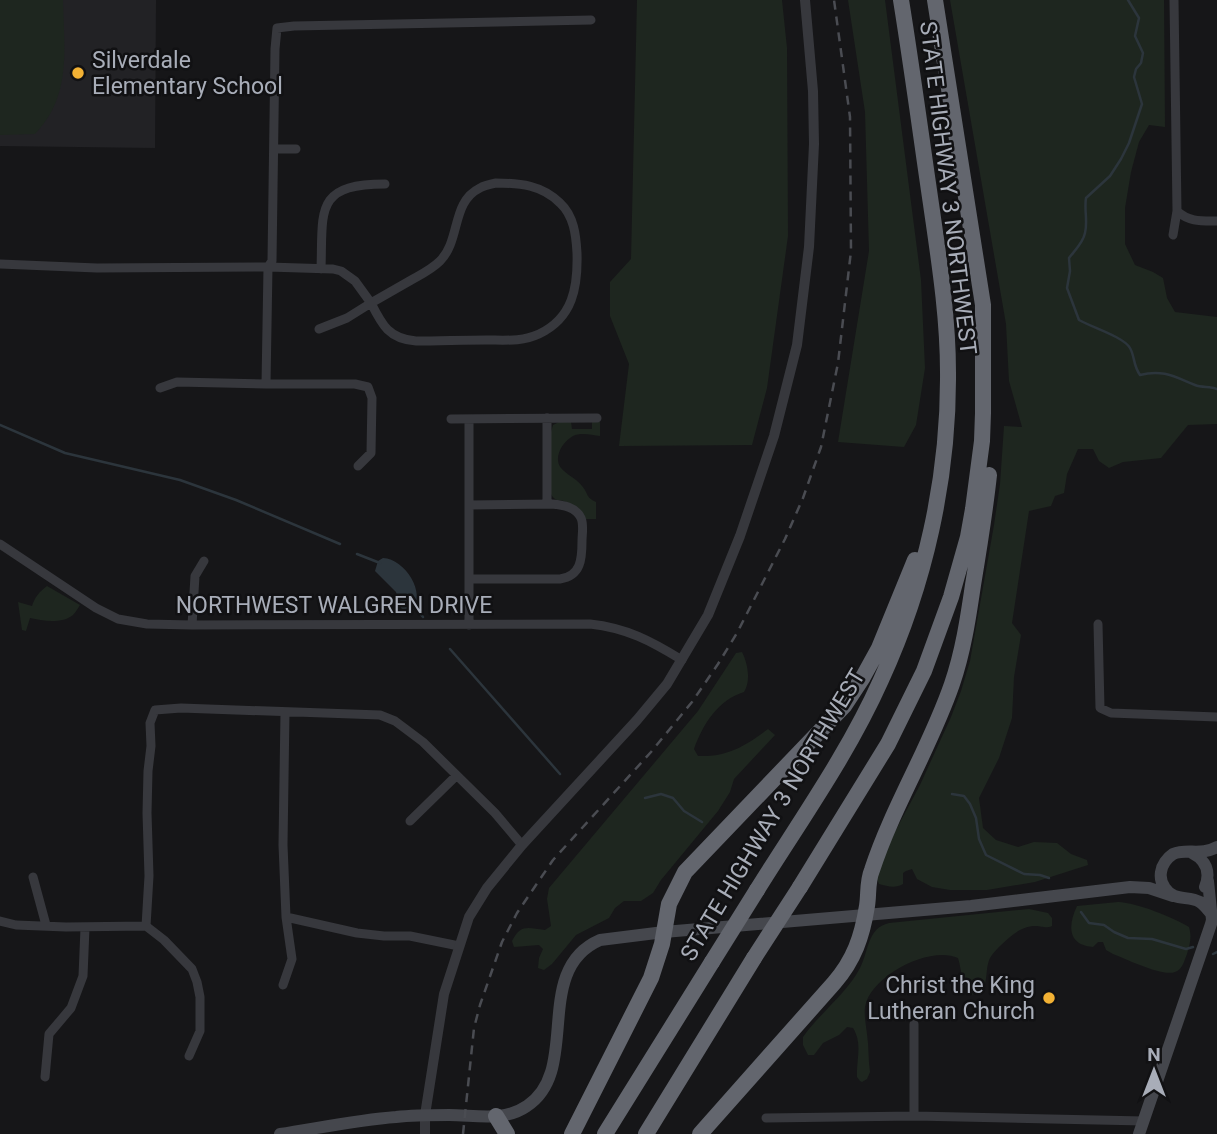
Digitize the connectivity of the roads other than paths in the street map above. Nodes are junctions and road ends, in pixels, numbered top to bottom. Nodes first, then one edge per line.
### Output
1 (805, 0) edge
2 (901, 0) edge
3 (935, 0) edge
4 (1174, 0) edge
5 (591, 20) dead end
6 (275, 149) junction
7 (296, 149) dead end
8 (385, 184) dead end
9 (1177, 211) junction
10 (1217, 221) edge
11 (1173, 234) dead end
12 (0, 264) edge
13 (268, 267) junction
14 (321, 269) junction
15 (371, 303) junction
16 (983, 305) junction
17 (319, 329) dead end
18 (266, 384) junction
19 (160, 388) dead end
20 (547, 418) junction
21 (597, 418) dead end
22 (451, 419) dead end
23 (469, 419) junction
24 (358, 466) dead end
25 (547, 504) junction
26 (469, 505) junction
27 (937, 505) junction
28 (0, 544) edge
29 (204, 561) dead end
30 (469, 579) junction
31 (1098, 624) dead end
32 (192, 625) junction
33 (469, 625) junction
34 (682, 660) junction
35 (285, 712) junction
36 (1217, 717) edge
37 (456, 776) junction
38 (410, 821) dead end
39 (522, 845) junction
40 (1217, 847) edge
41 (1190, 852) junction
42 (1217, 861) edge
43 (1164, 863) junction
44 (33, 877) dead end
45 (1208, 878) junction
46 (1130, 887) junction
47 (1179, 897) junction
48 (865, 915) junction
49 (1212, 915) junction
50 (286, 917) junction
51 (0, 921) edge
52 (46, 925) junction
53 (146, 926) junction
54 (85, 928) junction
55 (664, 932) junction
56 (459, 946) junction
57 (283, 985) dead end
58 (914, 1024) dead end
59 (189, 1056) dead end
60 (46, 1077) dead end
61 (425, 1115) junction
62 (496, 1116) junction
63 (914, 1116) junction
64 (766, 1118) dead end
65 (1144, 1121) junction
66 (280, 1134) edge
67 (425, 1134) edge
68 (507, 1134) edge
69 (572, 1134) edge
70 (605, 1134) edge
71 (646, 1134) edge
72 (699, 1134) edge
73 (1139, 1134) edge

1 - 34 street
2 - 27 highway, STATE HIGHWAY 3 NORTHWEST
3 - 16 highway, STATE HIGHWAY 3 NORTHWEST
4 - 9 street
5 - 6 street
6 - 7 street
6 - 13 street
8 - 14 street
9 - 10 street
9 - 11 street
12 - 13 street
13 - 14 street
13 - 18 street
14 - 15 street
15 - 15 street
15 - 17 street
16 - 48 highway
16 - 71 highway, STATE HIGHWAY 3 NORTHWEST, bridge
18 - 19 street
18 - 24 street
20 - 21 street
20 - 23 street
20 - 25 street
22 - 23 street
23 - 26 street
25 - 26 street
25 - 30 street
26 - 30 street
27 - 55 highway
27 - 70 highway, STATE HIGHWAY 3 NORTHWEST, bridge
28 - 32 street, NORTHWEST WALGREN DRIVE
29 - 32 street
30 - 33 street
31 - 36 street
32 - 33 street, NORTHWEST WALGREN DRIVE
33 - 34 street, NORTHWEST WALGREN DRIVE
34 - 39 street
35 - 37 street
35 - 50 street
35 - 53 street
37 - 38 street
37 - 39 street
39 - 56 street
40 - 41 main road
41 - 43 main road
41 - 45 main road
42 - 45 main road
43 - 46 main road
43 - 47 main road
44 - 52 street
45 - 47 main road
45 - 49 main road
46 - 47 main road
46 - 48 main road
47 - 49 main road
48 - 55 main road
48 - 72 highway
49 - 65 main road
50 - 56 street
50 - 57 street
51 - 52 street
52 - 54 street
53 - 54 street
53 - 59 street
54 - 60 street
55 - 62 main road
55 - 69 highway
56 - 61 street
58 - 63 street
61 - 62 main road
61 - 66 main road
61 - 67 street
62 - 68 highway
63 - 64 street
63 - 65 street
65 - 73 main road

